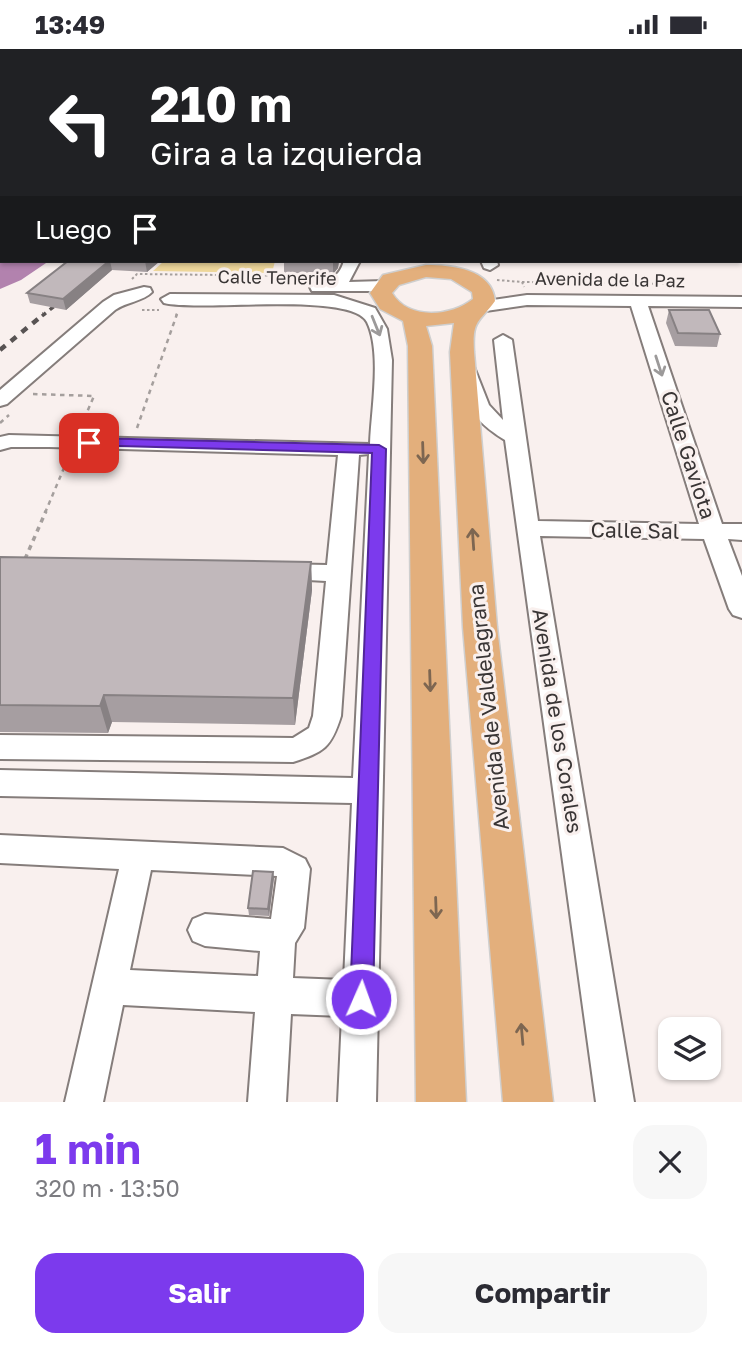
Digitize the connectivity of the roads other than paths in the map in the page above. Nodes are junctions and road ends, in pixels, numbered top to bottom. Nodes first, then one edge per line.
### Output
1 (351, 264) edge
2 (412, 267) edge
3 (457, 267) edge
4 (384, 290) junction
5 (325, 293) junction
6 (742, 293) edge
7 (638, 301) junction
8 (742, 302) edge
9 (477, 303) junction
10 (413, 317) junction
11 (503, 340) dead end
12 (464, 366) junction
13 (8, 404) edge
14 (516, 438) junction
15 (0, 444) edge
16 (349, 449) junction
17 (379, 449) junction
18 (527, 528) junction
19 (742, 531) edge
20 (713, 532) junction
21 (257, 572) edge
22 (338, 573) junction
23 (742, 609) edge
24 (0, 747) edge
25 (219, 751) junction
26 (0, 783) edge
27 (212, 787) junction
28 (369, 791) junction
29 (0, 849) edge
30 (138, 854) junction
31 (205, 930) dead end
32 (278, 936) junction
33 (109, 987) junction
34 (273, 995) junction
35 (361, 999) junction
36 (84, 1102) edge
37 (267, 1102) edge
38 (357, 1102) edge
39 (441, 1102) edge
40 (528, 1102) edge
41 (615, 1102) edge

1 - 4 street
1 - 5 street
2 - 3 main road
2 - 4 main road
3 - 9 main road
4 - 5 street, Calle Tenerife
4 - 10 main road
5 - 13 street, Calle Tenerife
5 -> 17 street
6 - 9 street, Avenida de la Paz
7 - 8 street, Avenida de la Paz
7 - 9 street, Avenida de la Paz
7 -> 20 street, Calle Gaviota
9 - 10 main road
9 - 12 main road, Avenida de Valdelagrana
10 -> 39 main road
11 - 14 street, Avenida de los Corales
12 - 14 street
40 -> 12 main road, Avenida de Valdelagrana
14 - 18 street, Avenida de los Corales
15 - 16 street
16 - 17 street
16 - 22 street
17 - 28 street
18 - 20 street, Calle Sal
18 - 41 street, Avenida de los Corales
19 - 20 street, Calle Sal
20 - 23 street, Calle Gaviota
21 - 22 street
22 - 25 street
24 - 25 street
25 - 27 street
26 - 27 street
27 - 28 street
28 - 35 street
29 - 30 street
30 - 32 street
30 - 33 street
31 - 32 street
32 - 34 street
33 - 34 street
33 - 36 street
34 - 35 street
34 - 37 street
35 - 38 street

